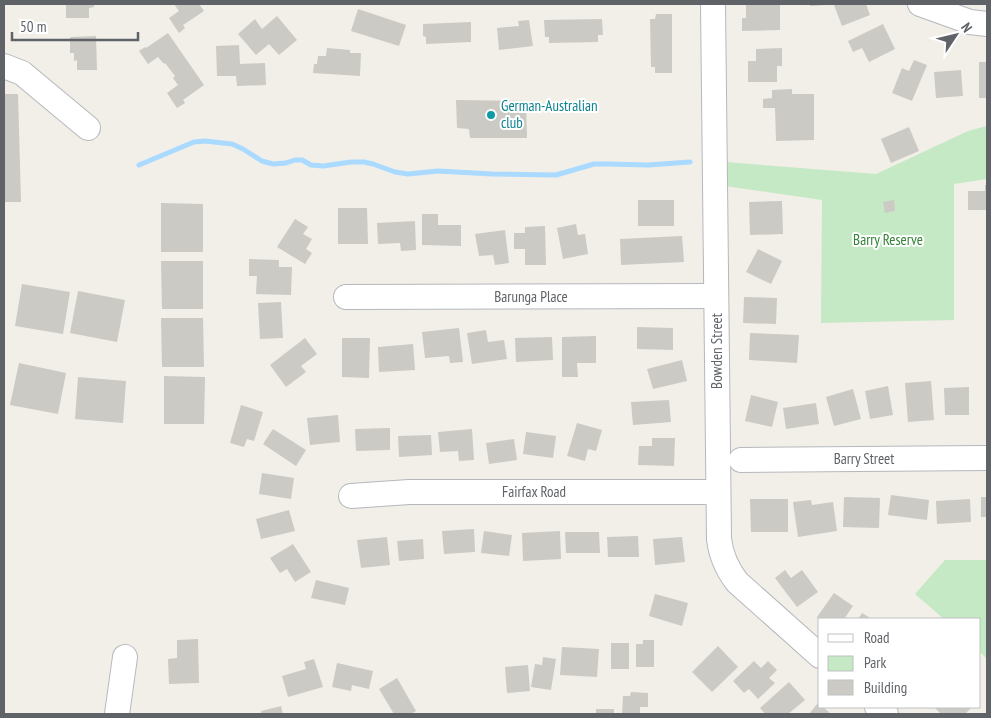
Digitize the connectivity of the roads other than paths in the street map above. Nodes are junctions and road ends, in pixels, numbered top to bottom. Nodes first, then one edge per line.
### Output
1 (713, 4) edge
2 (920, 4) edge
3 (987, 24) edge
4 (4, 66) edge
5 (88, 128) dead end
6 (716, 296) junction
7 (346, 297) dead end
8 (987, 458) edge
9 (741, 460) dead end
10 (718, 492) junction
11 (351, 496) dead end
12 (818, 654) edge
13 (125, 657) dead end
14 (117, 714) edge

1 - 6 street, Bowden Street
2 - 3 street
4 - 5 street
6 - 7 street, Barunga Place
6 - 10 street, Bowden Street
8 - 9 street, Barry Street
10 - 11 street, Fairfax Road
10 - 12 street, Bowden Street
13 - 14 street

